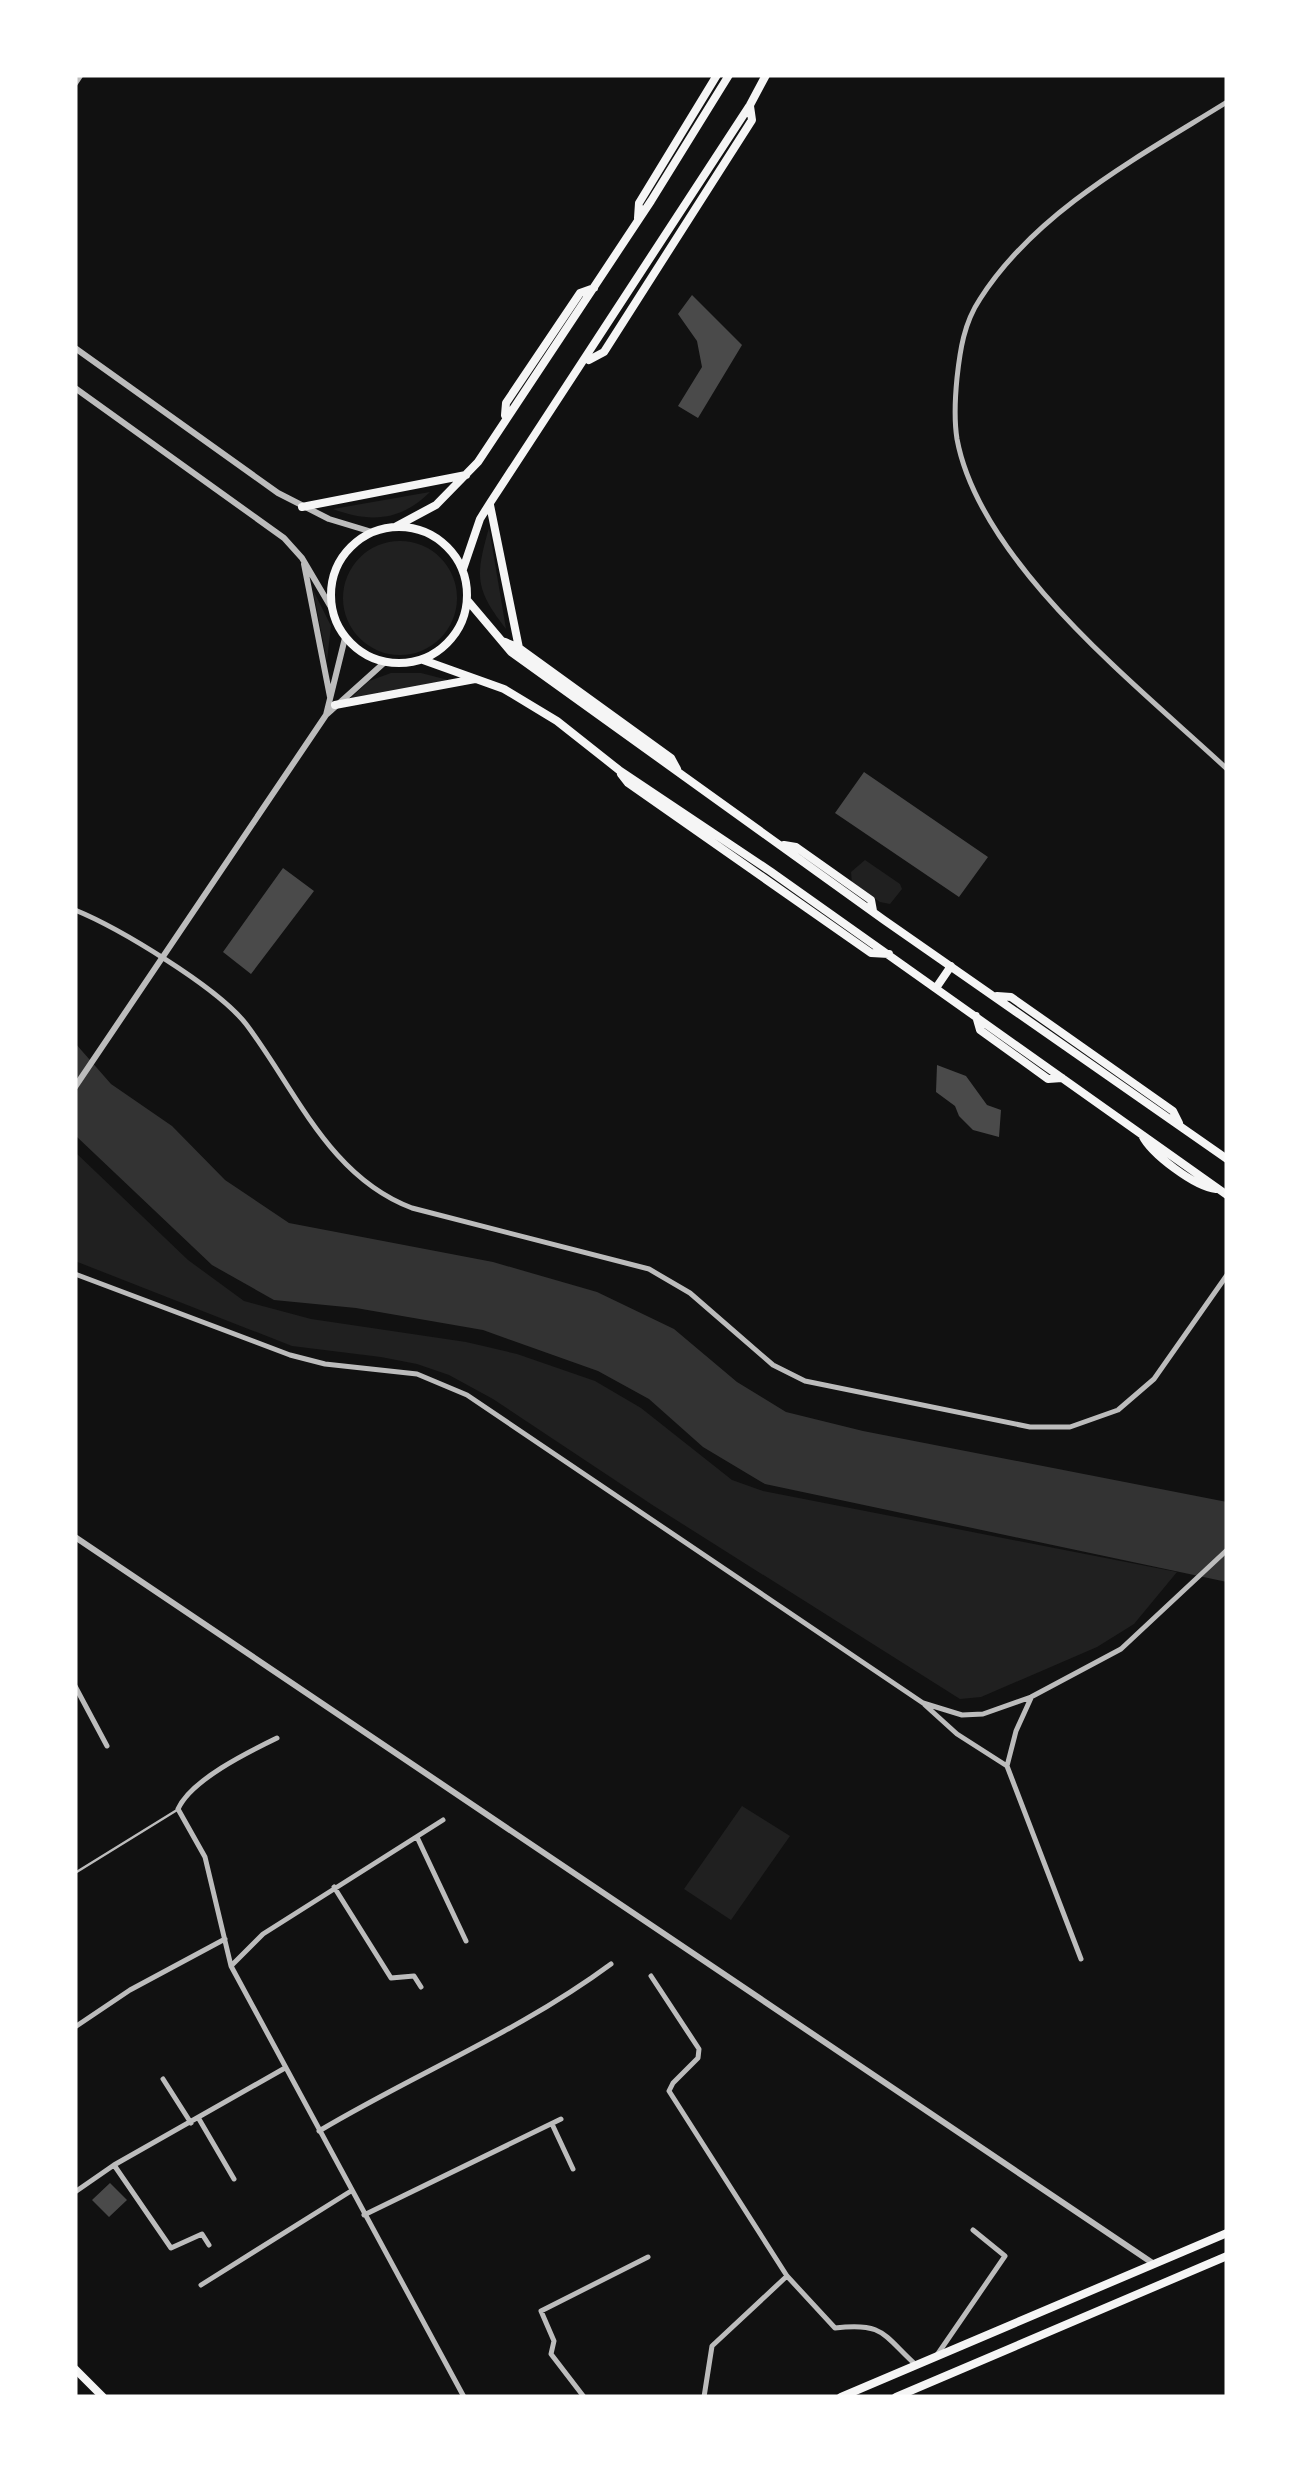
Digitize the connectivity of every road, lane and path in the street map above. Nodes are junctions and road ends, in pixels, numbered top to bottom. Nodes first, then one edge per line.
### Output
1 (81, 75) edge
2 (717, 75) edge
3 (729, 75) edge
4 (766, 75) edge
5 (75, 84) edge
6 (1227, 102) edge
7 (638, 222) junction
8 (75, 348) edge
9 (75, 388) edge
10 (466, 475) junction
11 (490, 503) junction
12 (302, 507) junction
13 (395, 527) junction
14 (372, 532) junction
15 (302, 558) junction
16 (463, 569) junction
17 (468, 601) junction
18 (332, 609) junction
19 (345, 638) junction
20 (501, 640) junction
21 (519, 648) junction
22 (423, 660) junction
23 (384, 662) junction
24 (480, 679) junction
25 (332, 701) junction
26 (1227, 769) edge
27 (678, 773) junction
28 (75, 910) edge
29 (161, 959) junction
30 (951, 966) junction
31 (936, 988) junction
32 (75, 1087) edge
33 (1227, 1159) edge
34 (1223, 1192) edge
35 (75, 1274) edge
36 (1227, 1274) edge
37 (75, 1537) edge
38 (1227, 1550) edge
39 (75, 1686) edge
40 (1031, 1697) junction
41 (924, 1703) junction
42 (277, 1738) dead end
43 (107, 1746) dead end
44 (1007, 1766) junction
45 (178, 1809) junction
46 (443, 1820) dead end
47 (417, 1837) junction
48 (75, 1872) edge
49 (334, 1887) junction
50 (224, 1939) junction
51 (466, 1941) dead end
52 (1082, 1959) dead end
53 (611, 1964) dead end
54 (231, 1966) junction
55 (651, 1976) dead end
56 (420, 1986) dead end
57 (75, 2028) edge
58 (285, 2068) junction
59 (163, 2079) dead end
60 (200, 2119) junction
61 (561, 2119) dead end
62 (191, 2123) junction
63 (552, 2124) junction
64 (319, 2131) junction
65 (114, 2164) junction
66 (573, 2170) dead end
67 (234, 2179) dead end
68 (351, 2191) junction
69 (75, 2192) edge
70 (364, 2215) junction
71 (973, 2230) dead end
72 (1227, 2234) edge
73 (209, 2246) dead end
74 (1227, 2256) edge
75 (648, 2257) dead end
76 (1154, 2264) junction
77 (788, 2276) junction
78 (200, 2286) dead end
79 (936, 2357) junction
80 (916, 2365) junction
81 (75, 2369) edge
82 (912, 2394) edge
83 (103, 2397) edge
84 (464, 2397) edge
85 (584, 2397) edge
86 (704, 2397) edge
87 (842, 2397) edge
88 (896, 2397) edge

1 - 5 street
2 - 7 main road
3 - 7 main road
4 - 11 main road
6 - 26 street
7 - 10 main road
8 - 12 street
9 - 15 street
10 - 12 main road
10 - 13 main road
11 - 16 main road
11 - 21 main road
12 - 14 street
13 - 14 main road
13 - 16 main road
14 - 18 main road
15 - 18 street
15 - 25 street
16 - 17 main road
17 - 20 main road
17 - 22 main road
18 - 19 main road
19 - 23 main road
19 - 25 street
20 - 21 main road
20 - 27 main road
21 - 27 main road
22 - 23 main road
22 - 24 main road
23 - 25 street
24 - 25 main road
24 - 31 main road
25 - 29 street
27 - 30 main road
28 - 29 street
29 - 32 street
29 - 36 street
30 - 31 main road
30 - 33 main road
31 - 34 main road
35 - 41 street
37 - 76 street
38 - 40 street
39 - 43 street
40 - 41 street
40 - 44 street
41 - 44 street
42 - 45 street
44 - 52 street
45 - 48 lane
45 - 50 street
46 - 47 street
47 - 49 street
47 - 51 street
49 - 54 street
49 - 56 street
50 - 54 street
50 - 57 street
53 - 64 street
54 - 58 street
55 - 77 street
58 - 60 street
58 - 64 street
59 - 62 street
60 - 62 street
60 - 67 street
61 - 63 street
62 - 65 street
63 - 66 street
63 - 70 street
64 - 68 street
65 - 69 street
65 - 73 street
68 - 70 street
68 - 78 street
70 - 84 street
71 - 79 street
72 - 76 main road
74 - 82 main road
75 - 85 street
76 - 79 main road
77 - 80 street
77 - 86 street
79 - 80 main road
80 - 87 main road
81 - 83 main road
82 - 88 main road

